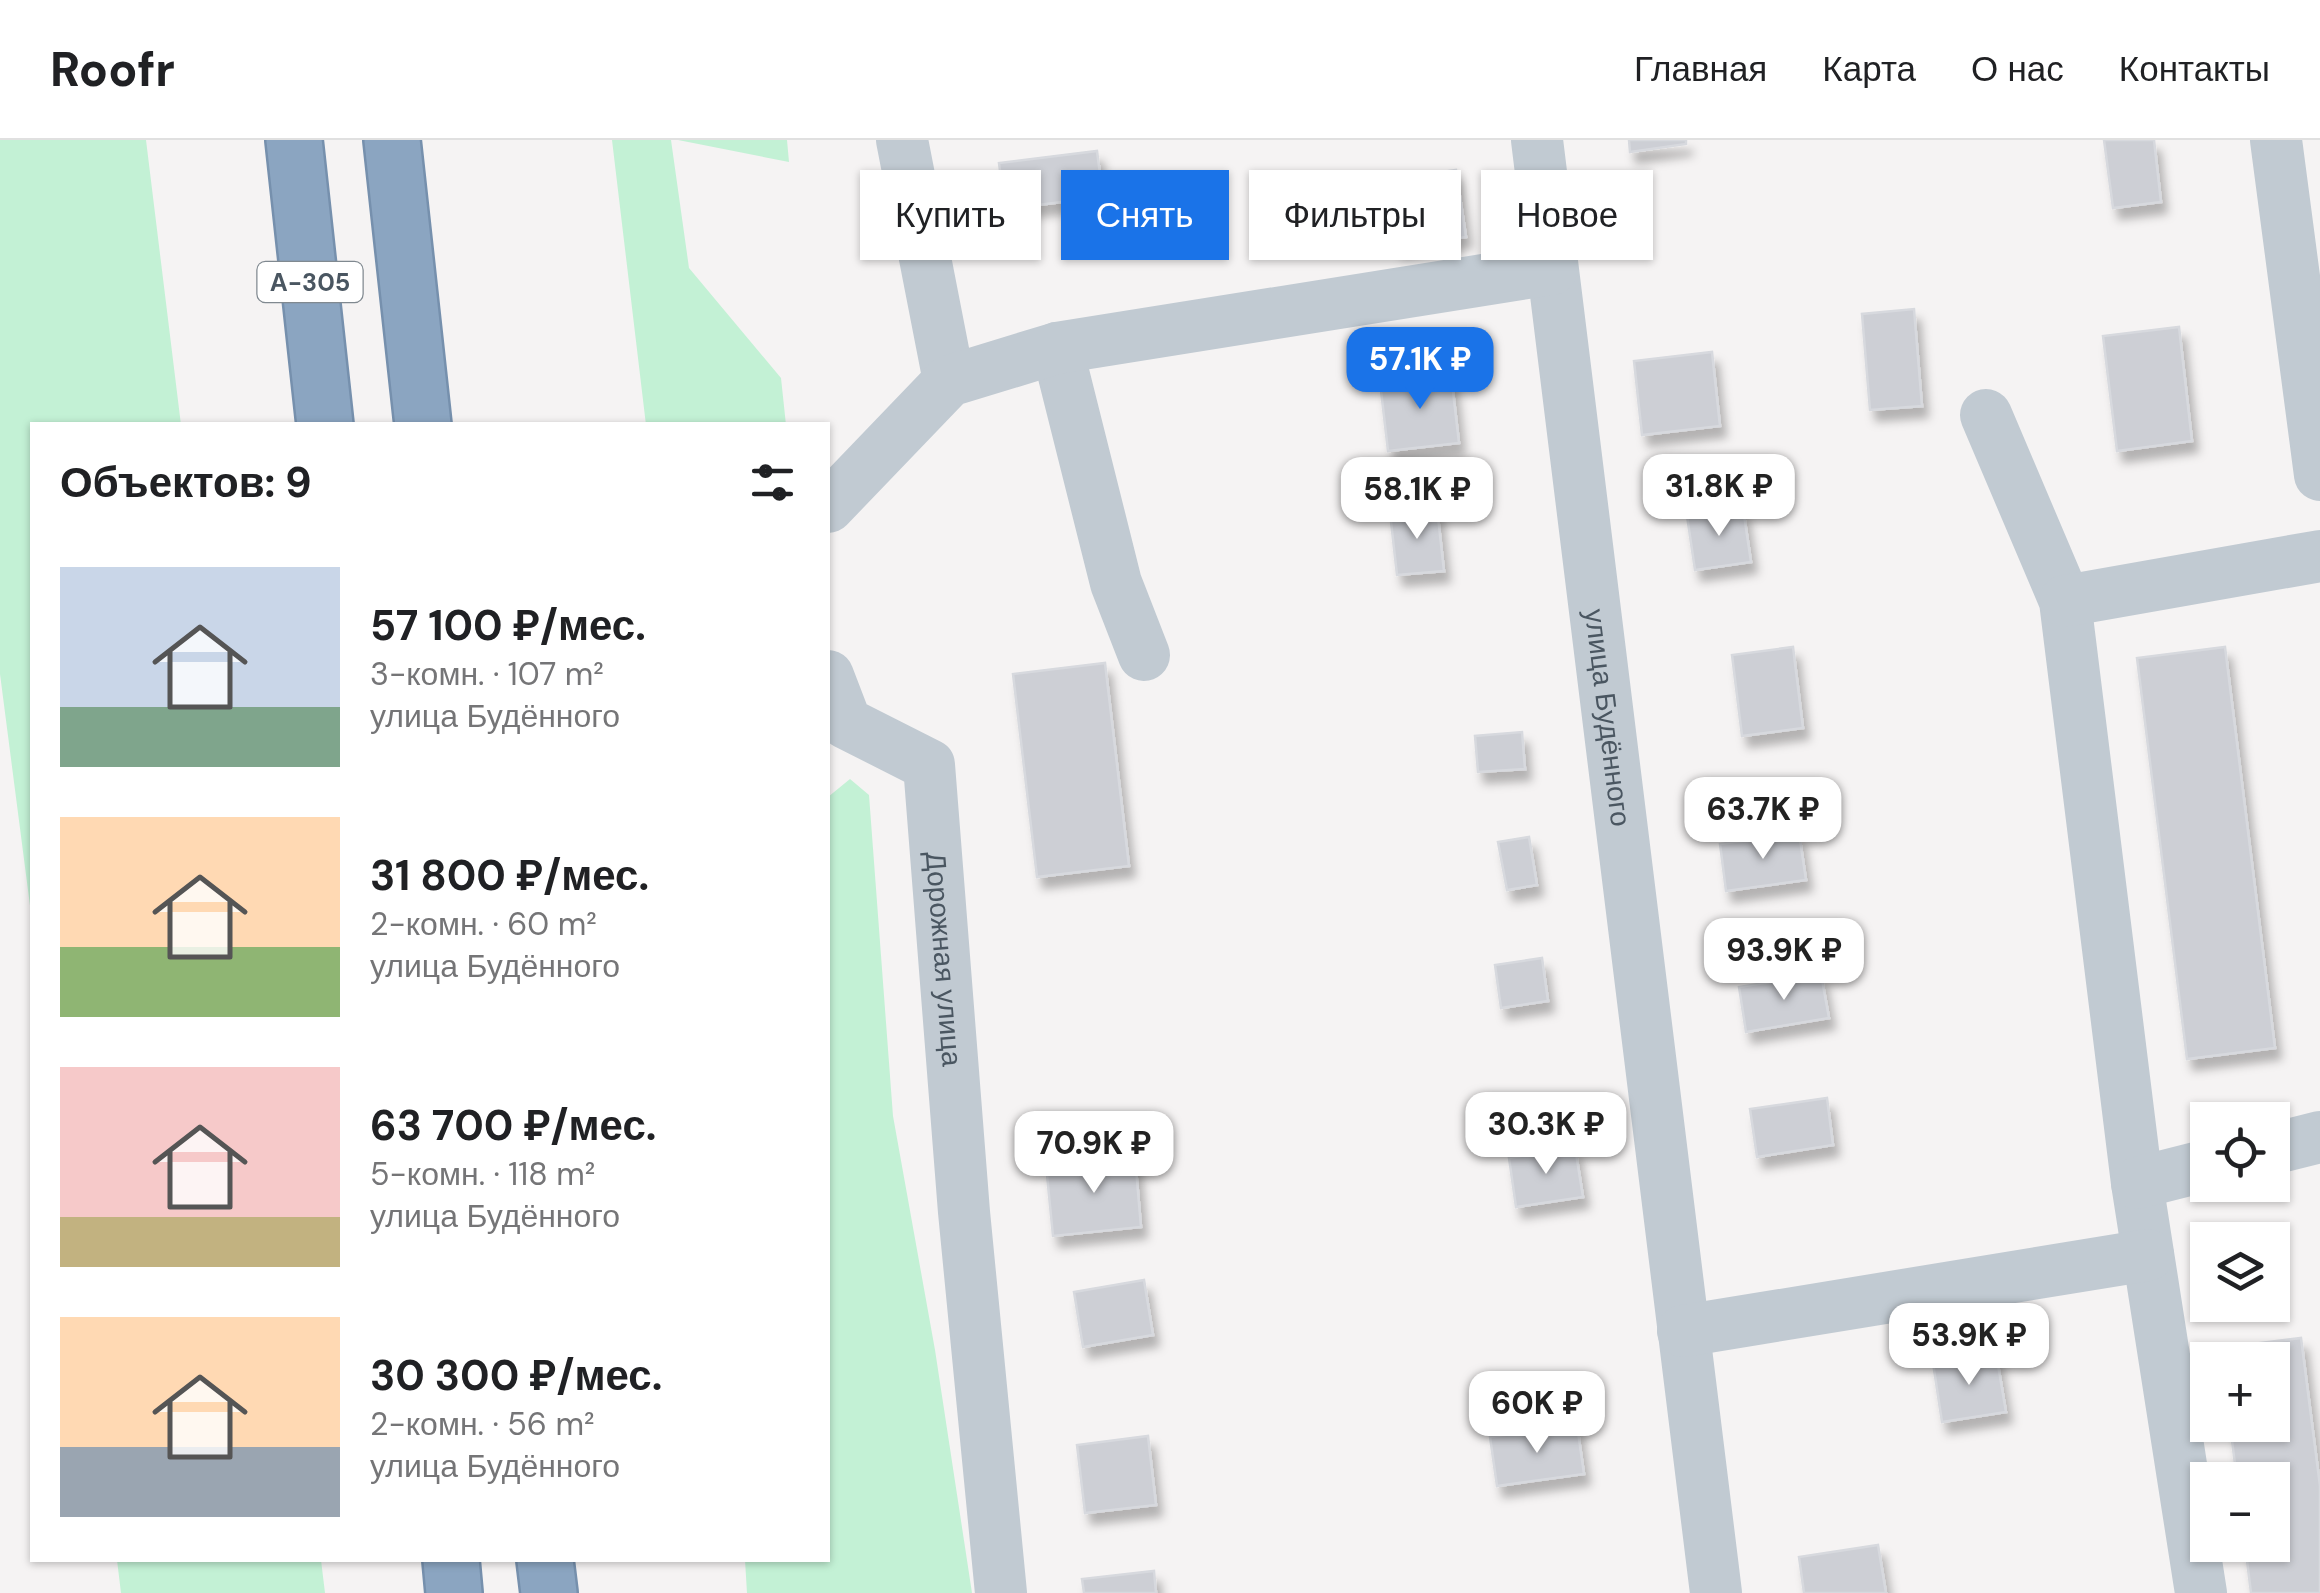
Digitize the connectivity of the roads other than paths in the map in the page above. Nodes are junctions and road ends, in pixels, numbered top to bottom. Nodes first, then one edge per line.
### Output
1 (294, 140) edge
2 (392, 140) edge
3 (902, 140) edge
4 (1536, 140) edge
5 (2276, 140) edge
6 (1552, 269) junction
7 (1057, 348) junction
8 (948, 381) junction
9 (1986, 415) dead end
10 (326, 422) edge
11 (422, 422) edge
12 (2320, 475) edge
13 (830, 505) edge
14 (2320, 556) edge
15 (2065, 601) junction
16 (1144, 655) dead end
17 (830, 681) edge
18 (2320, 1136) edge
19 (2290, 1144) edge
20 (2190, 1170) edge
21 (2137, 1183) junction
22 (2148, 1255) junction
23 (1684, 1331) junction
24 (451, 1562) edge
25 (545, 1562) edge
26 (454, 1593) edge
27 (548, 1593) edge
28 (1001, 1593) edge
29 (1716, 1593) edge
30 (2201, 1593) edge

1 - 10 highway, А-305
2 - 11 highway
3 - 8 street
4 - 6 street, улица Будённого
5 - 12 street
6 - 7 street
6 - 23 street, улица Будённого
7 - 8 street
7 - 16 street
8 - 13 street
9 - 15 street
14 - 15 street
15 - 21 street
17 - 28 street, Дорожная улица
18 - 19 street
20 - 21 street
21 - 22 street
22 - 23 street
22 - 30 street
23 - 29 street, улица Будённого
24 - 26 highway
25 - 27 highway

